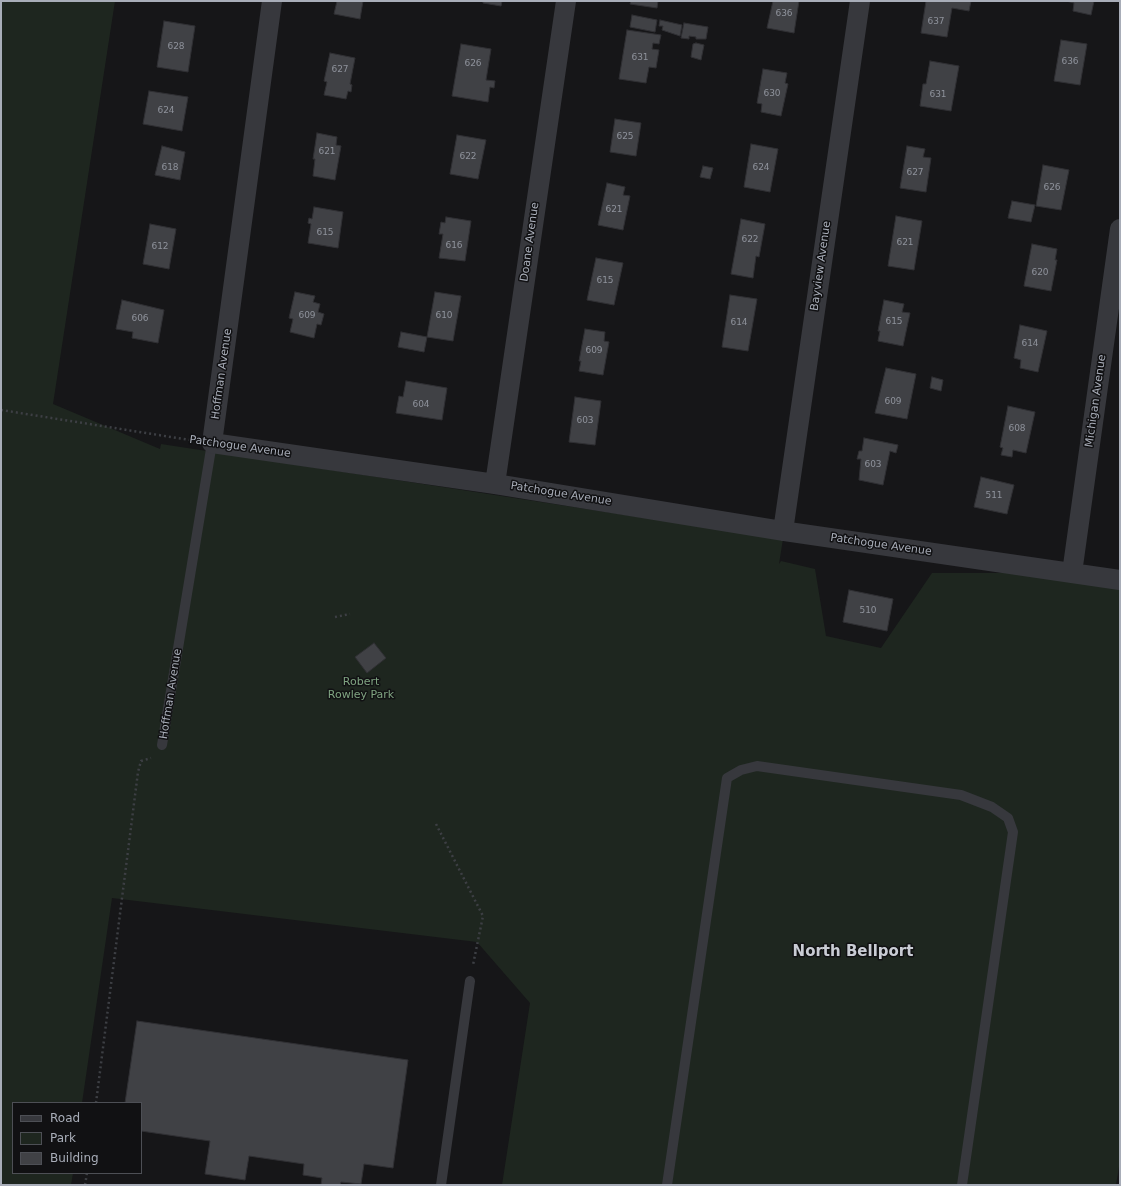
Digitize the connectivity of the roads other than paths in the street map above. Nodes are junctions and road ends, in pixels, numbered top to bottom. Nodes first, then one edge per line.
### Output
1 (272, 1) edge
2 (566, 1) edge
3 (860, 1) edge
4 (1120, 229) edge
5 (212, 443) junction
6 (494, 484) junction
7 (782, 531) junction
8 (1072, 573) junction
9 (1120, 580) edge
10 (162, 745) dead end
11 (470, 981) road end
12 (441, 1185) edge
13 (667, 1185) edge
14 (962, 1185) edge

1 - 5 street, Hoffman Avenue
2 - 6 street, Doane Avenue
3 - 7 street, Bayview Avenue
4 - 8 street, Michigan Avenue
5 - 6 street, Patchogue Avenue
5 - 10 lane, Hoffman Avenue
6 - 7 street, Patchogue Avenue
7 - 8 street, Patchogue Avenue
8 - 9 street, Patchogue Avenue
11 - 12 lane
13 - 14 lane

